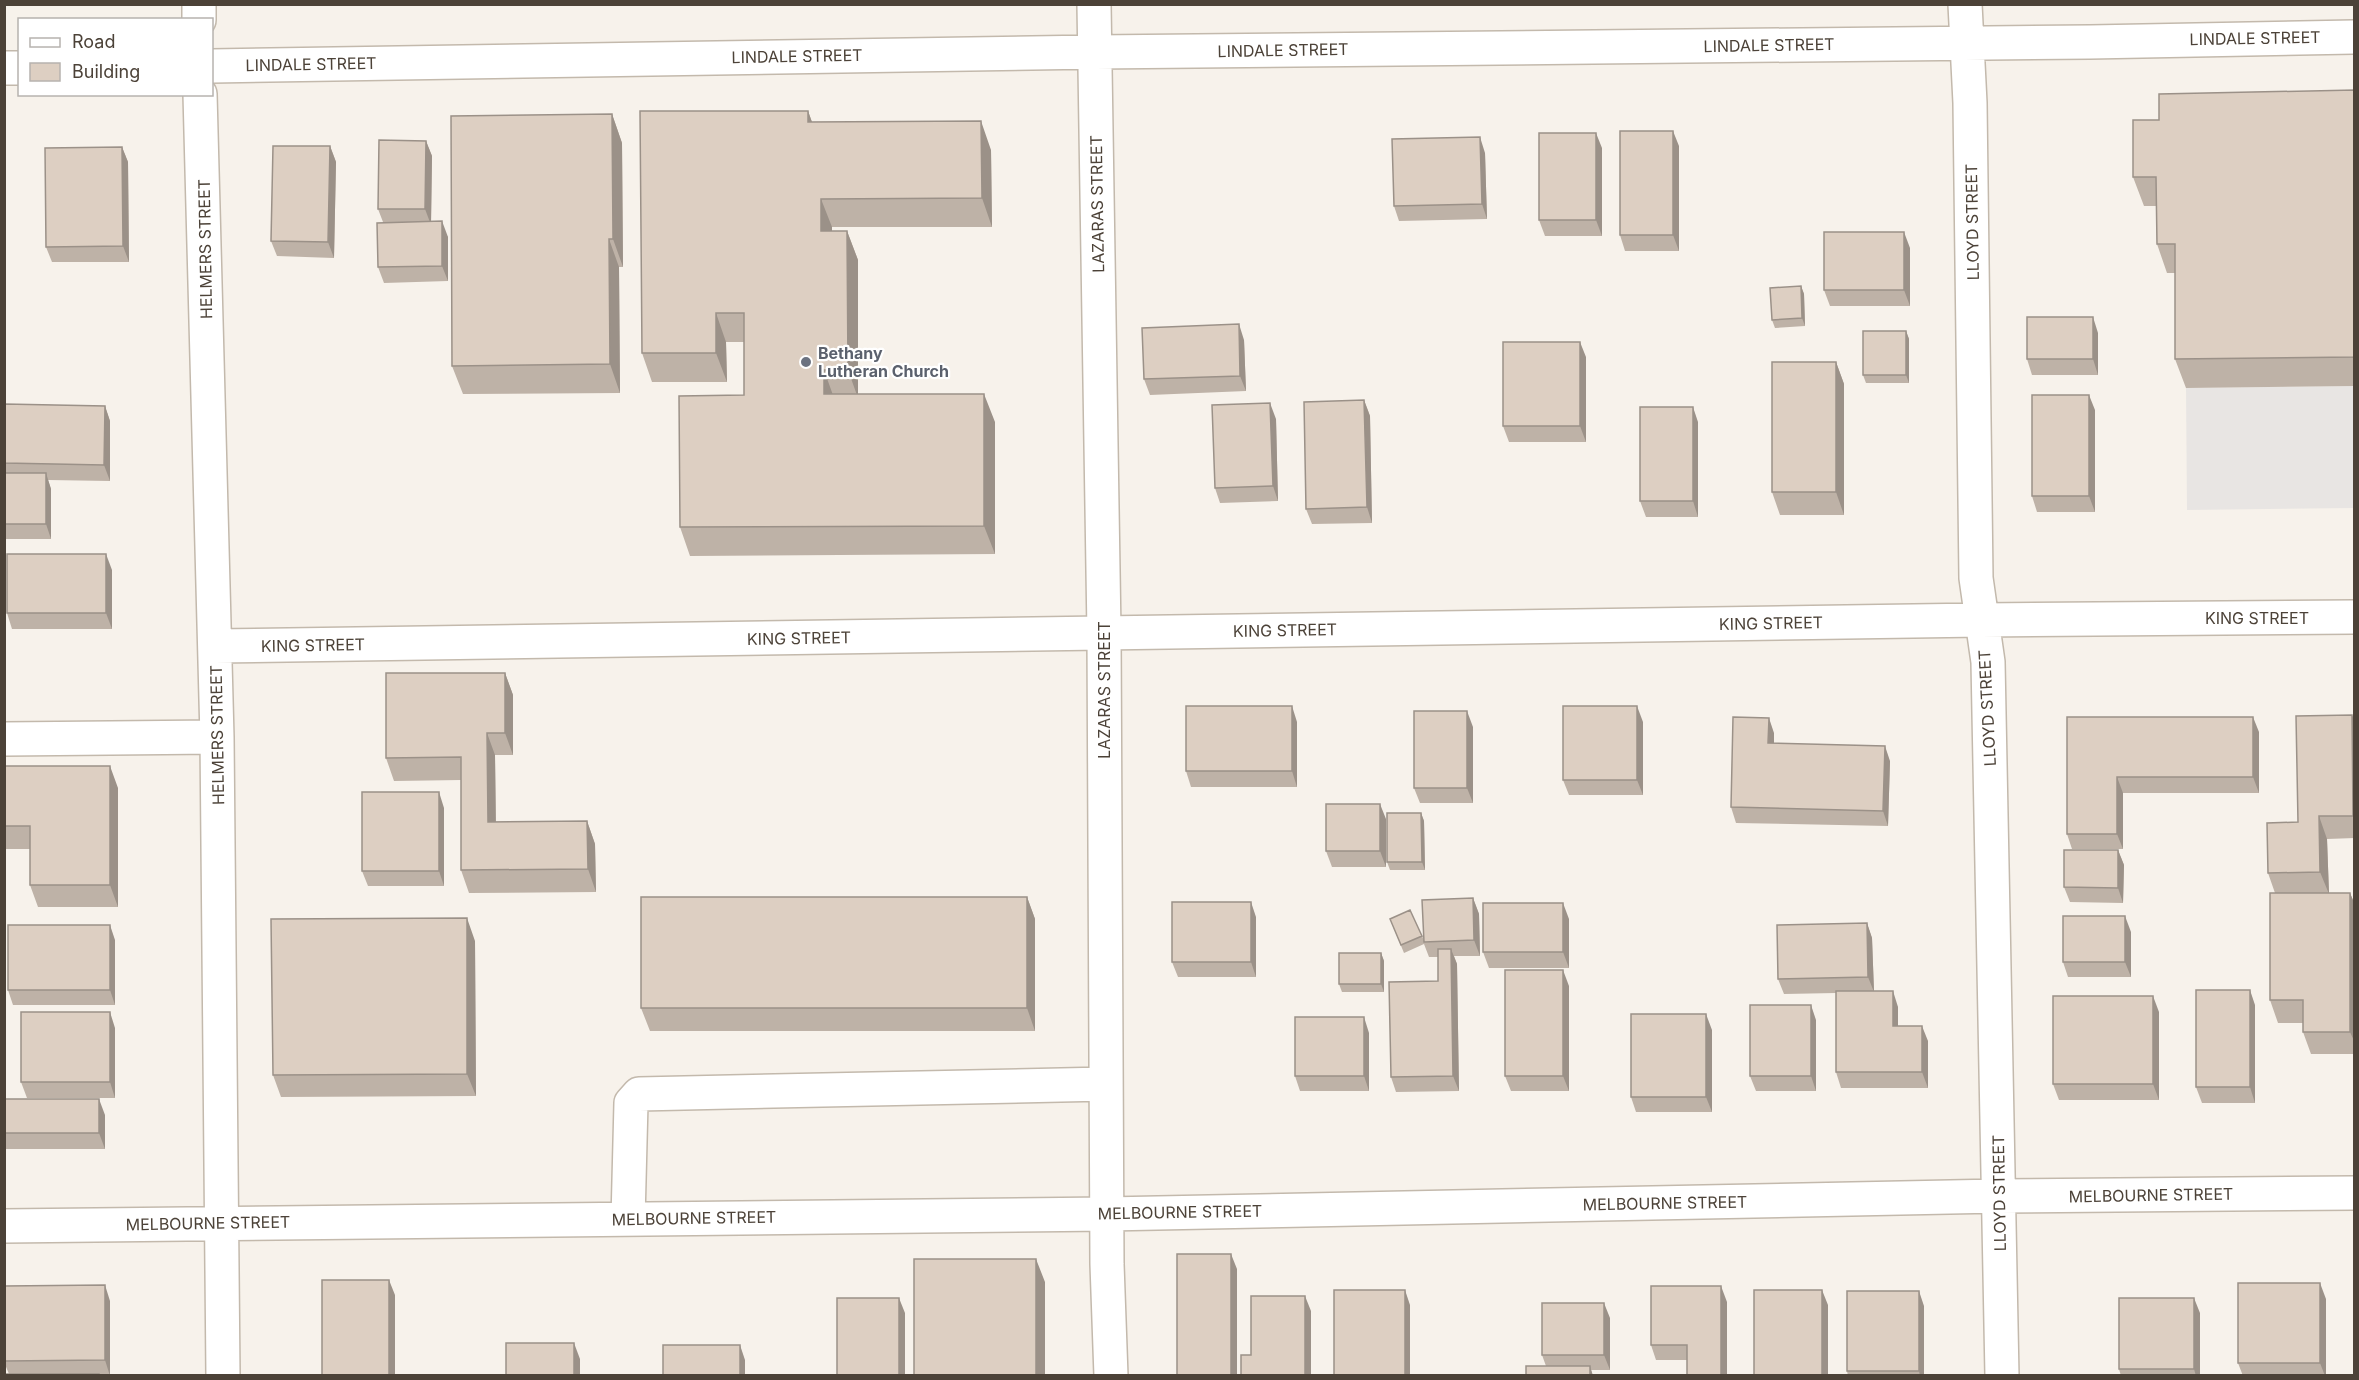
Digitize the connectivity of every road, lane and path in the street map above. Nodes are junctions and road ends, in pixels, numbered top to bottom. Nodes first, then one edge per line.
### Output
1 (1094, 4) edge
2 (1965, 4) edge
3 (2355, 37) edge
4 (1966, 43) junction
5 (1095, 52) junction
6 (213, 66) edge
7 (201, 96) edge
8 (2355, 617) edge
9 (1981, 620) junction
10 (1104, 633) junction
11 (215, 646) junction
12 (217, 737) junction
13 (4, 739) edge
14 (1106, 1084) junction
15 (2355, 1193) edge
16 (2000, 1197) junction
17 (1107, 1214) junction
18 (628, 1219) junction
19 (222, 1223) junction
20 (4, 1226) edge
21 (223, 1376) edge
22 (1111, 1376) edge
23 (2002, 1376) edge

1 - 5 street, LAZARAS STREET
2 - 4 street, LLOYD STREET
3 - 4 street, LINDALE STREET
4 - 5 street, LINDALE STREET
4 - 9 street, LLOYD STREET
5 - 6 street, LINDALE STREET
5 - 10 street, LAZARAS STREET
7 - 11 street, HELMERS STREET
8 - 9 street, KING STREET
9 - 10 street, KING STREET
9 - 16 street, LLOYD STREET
10 - 11 street, KING STREET
10 - 14 street, LAZARAS STREET
11 - 12 street, HELMERS STREET
12 - 13 street
12 - 19 street, HELMERS STREET
14 - 17 street, LAZARAS STREET
14 - 18 street
15 - 16 street, MELBOURNE STREET
16 - 17 street, MELBOURNE STREET
16 - 23 street, LLOYD STREET
17 - 18 street, MELBOURNE STREET
17 - 22 street, LAZARAS STREET
18 - 19 street, MELBOURNE STREET
19 - 20 street, MELBOURNE STREET
19 - 21 street, HELMERS STREET

